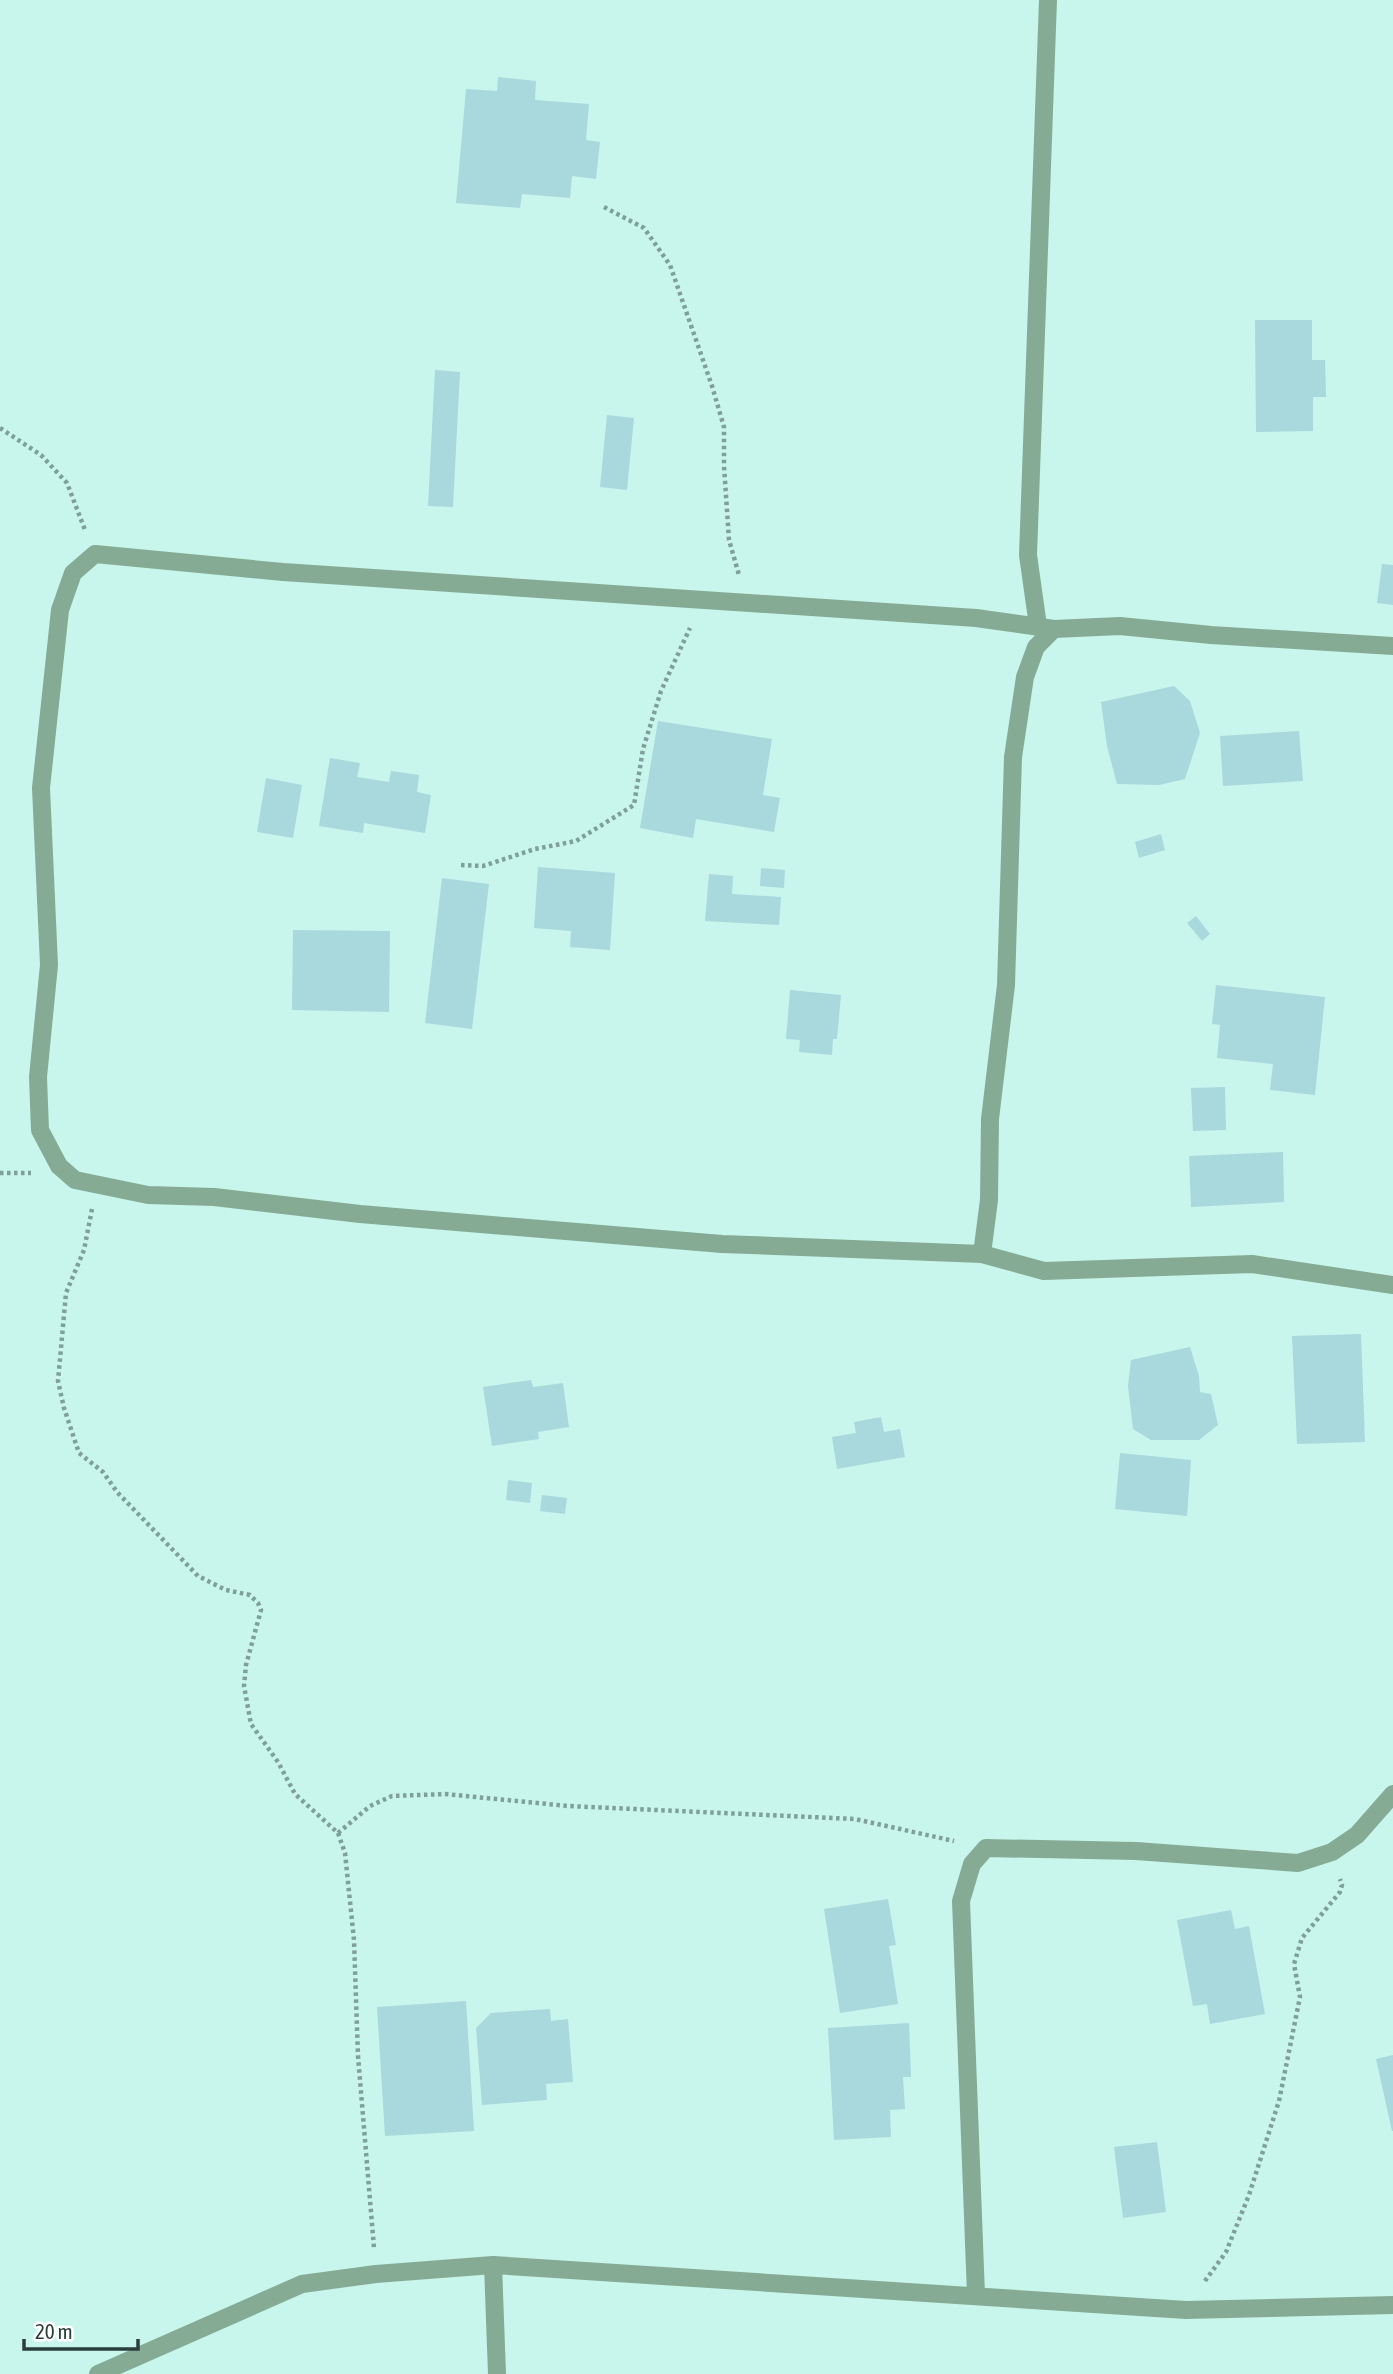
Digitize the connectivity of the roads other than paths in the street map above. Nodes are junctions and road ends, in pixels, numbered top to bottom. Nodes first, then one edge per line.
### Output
1 (1048, 0) edge
2 (1046, 628) junction
3 (1393, 646) edge
4 (982, 1254) junction
5 (1393, 1285) edge
6 (1393, 1794) edge
7 (493, 2265) junction
8 (976, 2295) junction
9 (1393, 2305) edge
10 (98, 2374) edge
11 (497, 2374) edge

1 - 2 street
2 - 3 street
2 - 4 street
2 - 4 street
4 - 5 street
6 - 8 street
7 - 8 street
7 - 10 street
7 - 11 street
8 - 9 street

